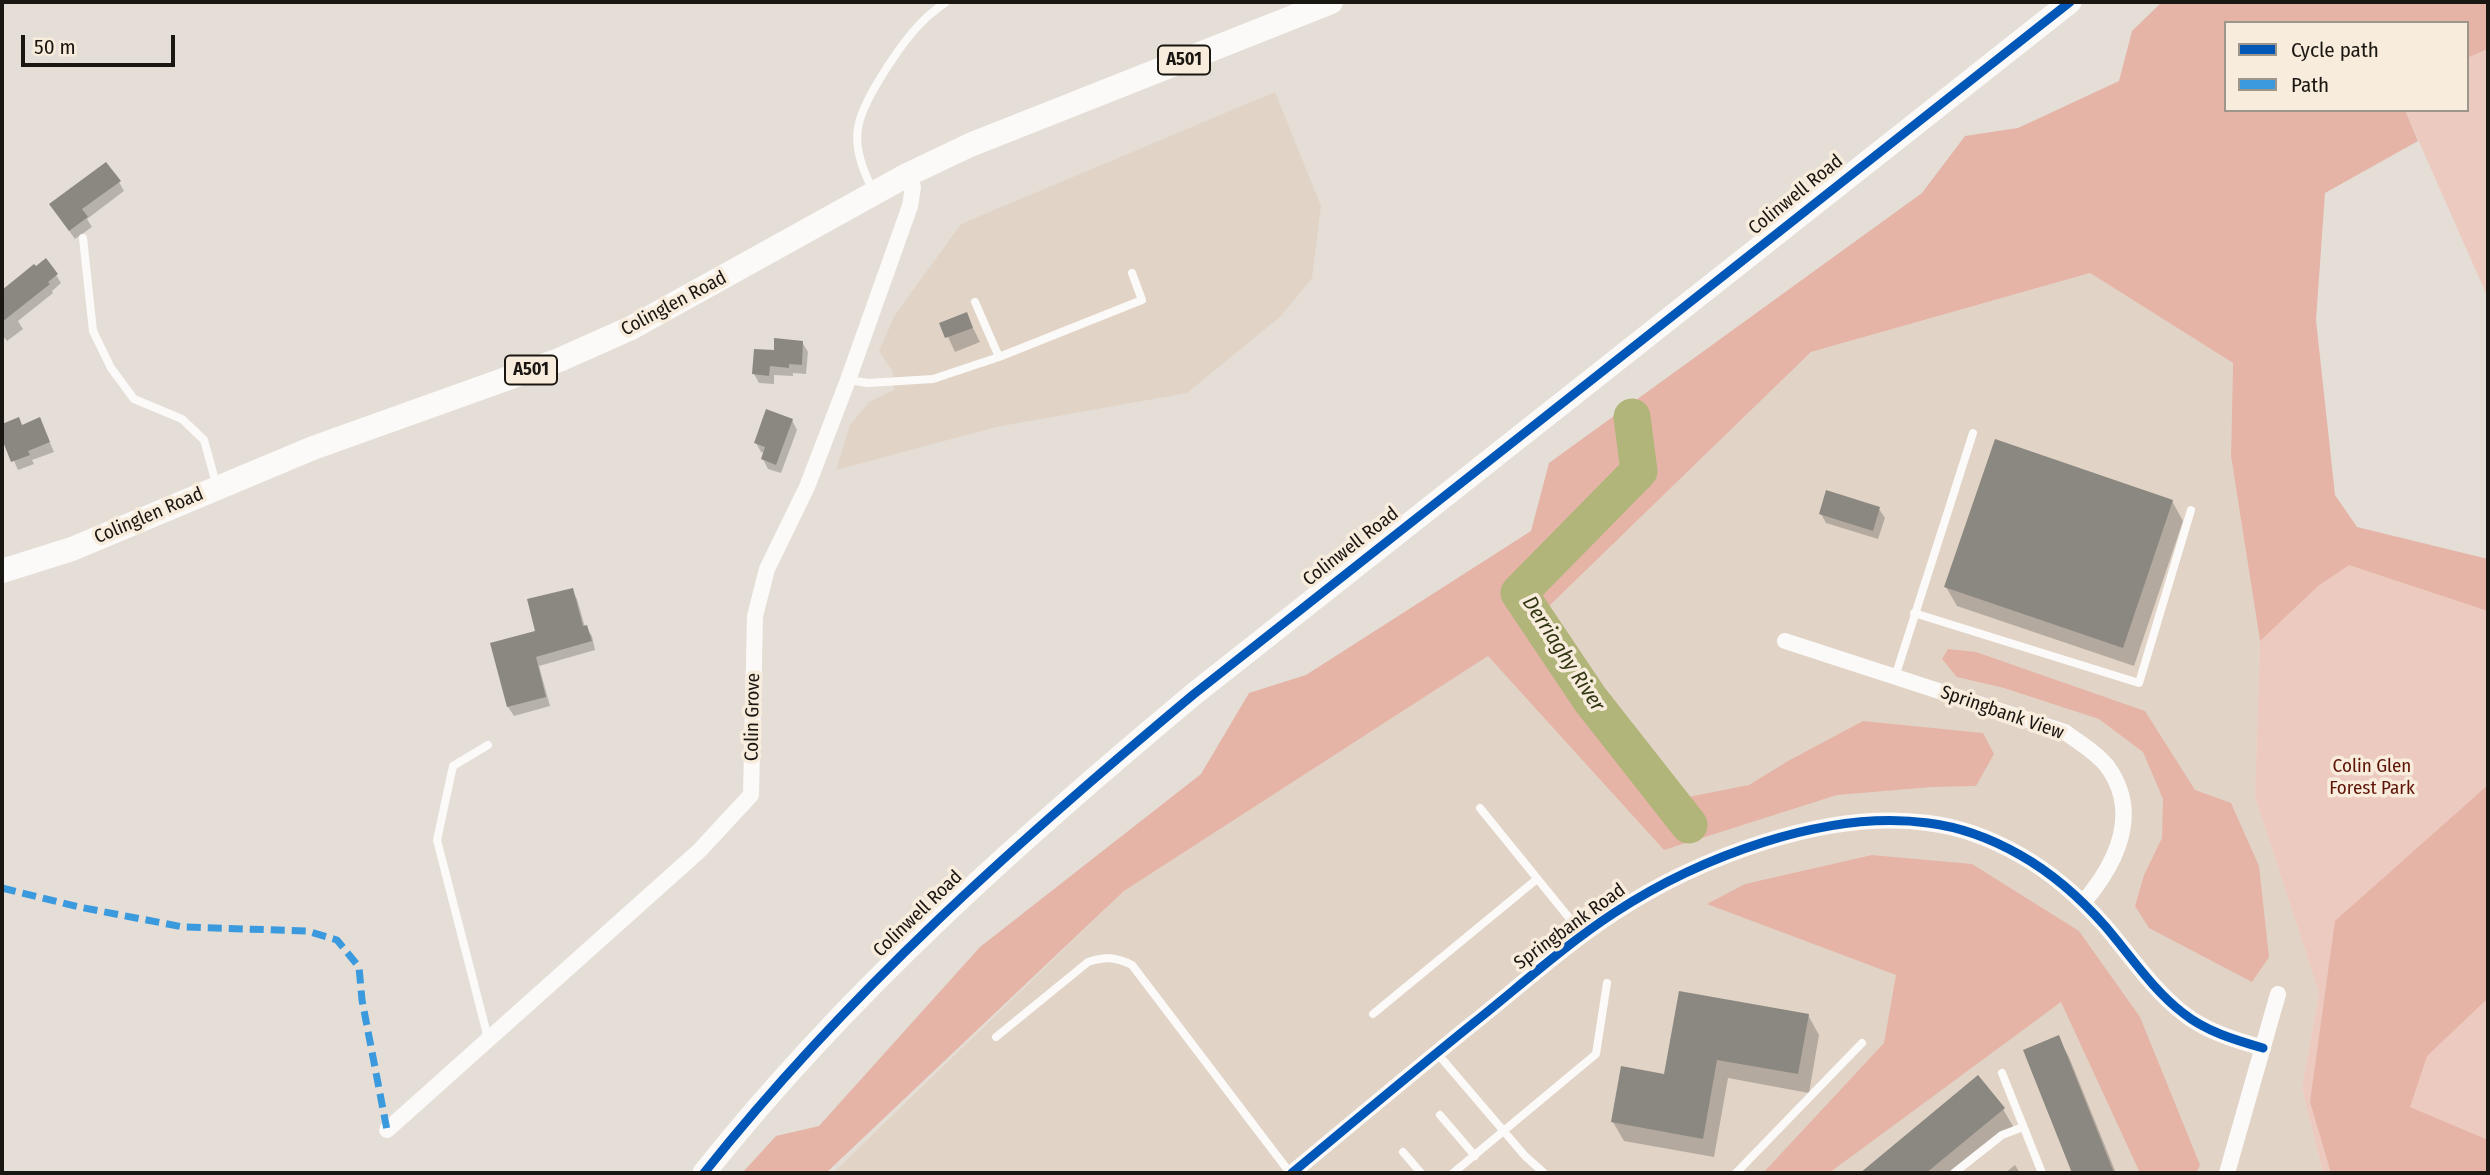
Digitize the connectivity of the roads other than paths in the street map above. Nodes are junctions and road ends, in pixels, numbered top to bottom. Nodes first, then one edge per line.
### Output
1 (946, 2) edge
2 (1331, 2) edge
3 (2070, 2) edge
4 (907, 175) junction
5 (874, 193) junction
6 (83, 238) dead end
7 (1132, 273) dead end
8 (975, 302) dead end
9 (999, 357) junction
10 (849, 380) junction
11 (1973, 433) dead end
12 (217, 487) junction
13 (2191, 510) dead end
14 (2, 571) edge
15 (1914, 613) junction
16 (1785, 641) dead end
17 (1895, 677) junction
18 (488, 745) dead end
19 (1480, 808) dead end
20 (1537, 879) junction
21 (2083, 903) junction
22 (1583, 935) junction
23 (1607, 983) dead end
24 (2278, 994) dead end
25 (1373, 1014) dead end
26 (996, 1037) dead end
27 (488, 1038) junction
28 (1862, 1043) dead end
29 (2263, 1048) junction
30 (1437, 1053) junction
31 (2002, 1073) dead end
32 (1440, 1115) dead end
33 (2023, 1127) junction
34 (387, 1130) dead end
35 (1504, 1132) junction
36 (1403, 1152) dead end
37 (1475, 1156) junction
38 (704, 1173) edge
39 (1291, 1173) edge
40 (1422, 1173) edge
41 (1453, 1173) edge
42 (1545, 1173) edge
43 (1736, 1173) edge
44 (1954, 1173) edge
45 (2042, 1173) edge
46 (2227, 1173) edge

1 - 5 lane
2 - 4 main road, Colinglen Road / A501
3 - 38 street, Colinwell Road
4 - 5 main road, Colinglen Road / A501
4 - 10 street, Colin Grove
5 - 12 main road, Colinglen Road / A501
6 - 12 lane
7 - 9 lane
8 - 9 lane
9 - 10 lane
10 - 27 street, Colin Grove
11 - 15 lane
12 - 14 main road, Colinglen Road / A501
13 - 15 lane
15 - 17 lane
16 - 17 street, Springbank View
17 - 21 street, Springbank View
18 - 27 lane
19 - 20 lane
20 - 22 lane
20 - 25 lane
21 - 22 street, Springbank Road
21 - 29 street, Springbank Road
22 - 30 street, Springbank Road
23 - 35 lane
24 - 29 street
26 - 39 lane
27 - 34 street, Colin Grove
28 - 43 lane
29 - 46 street
30 - 35 lane
30 - 39 street, Springbank Road
31 - 33 lane
32 - 37 lane
33 - 44 lane
33 - 45 lane
35 - 37 lane
35 - 42 lane
36 - 40 lane
37 - 41 lane

